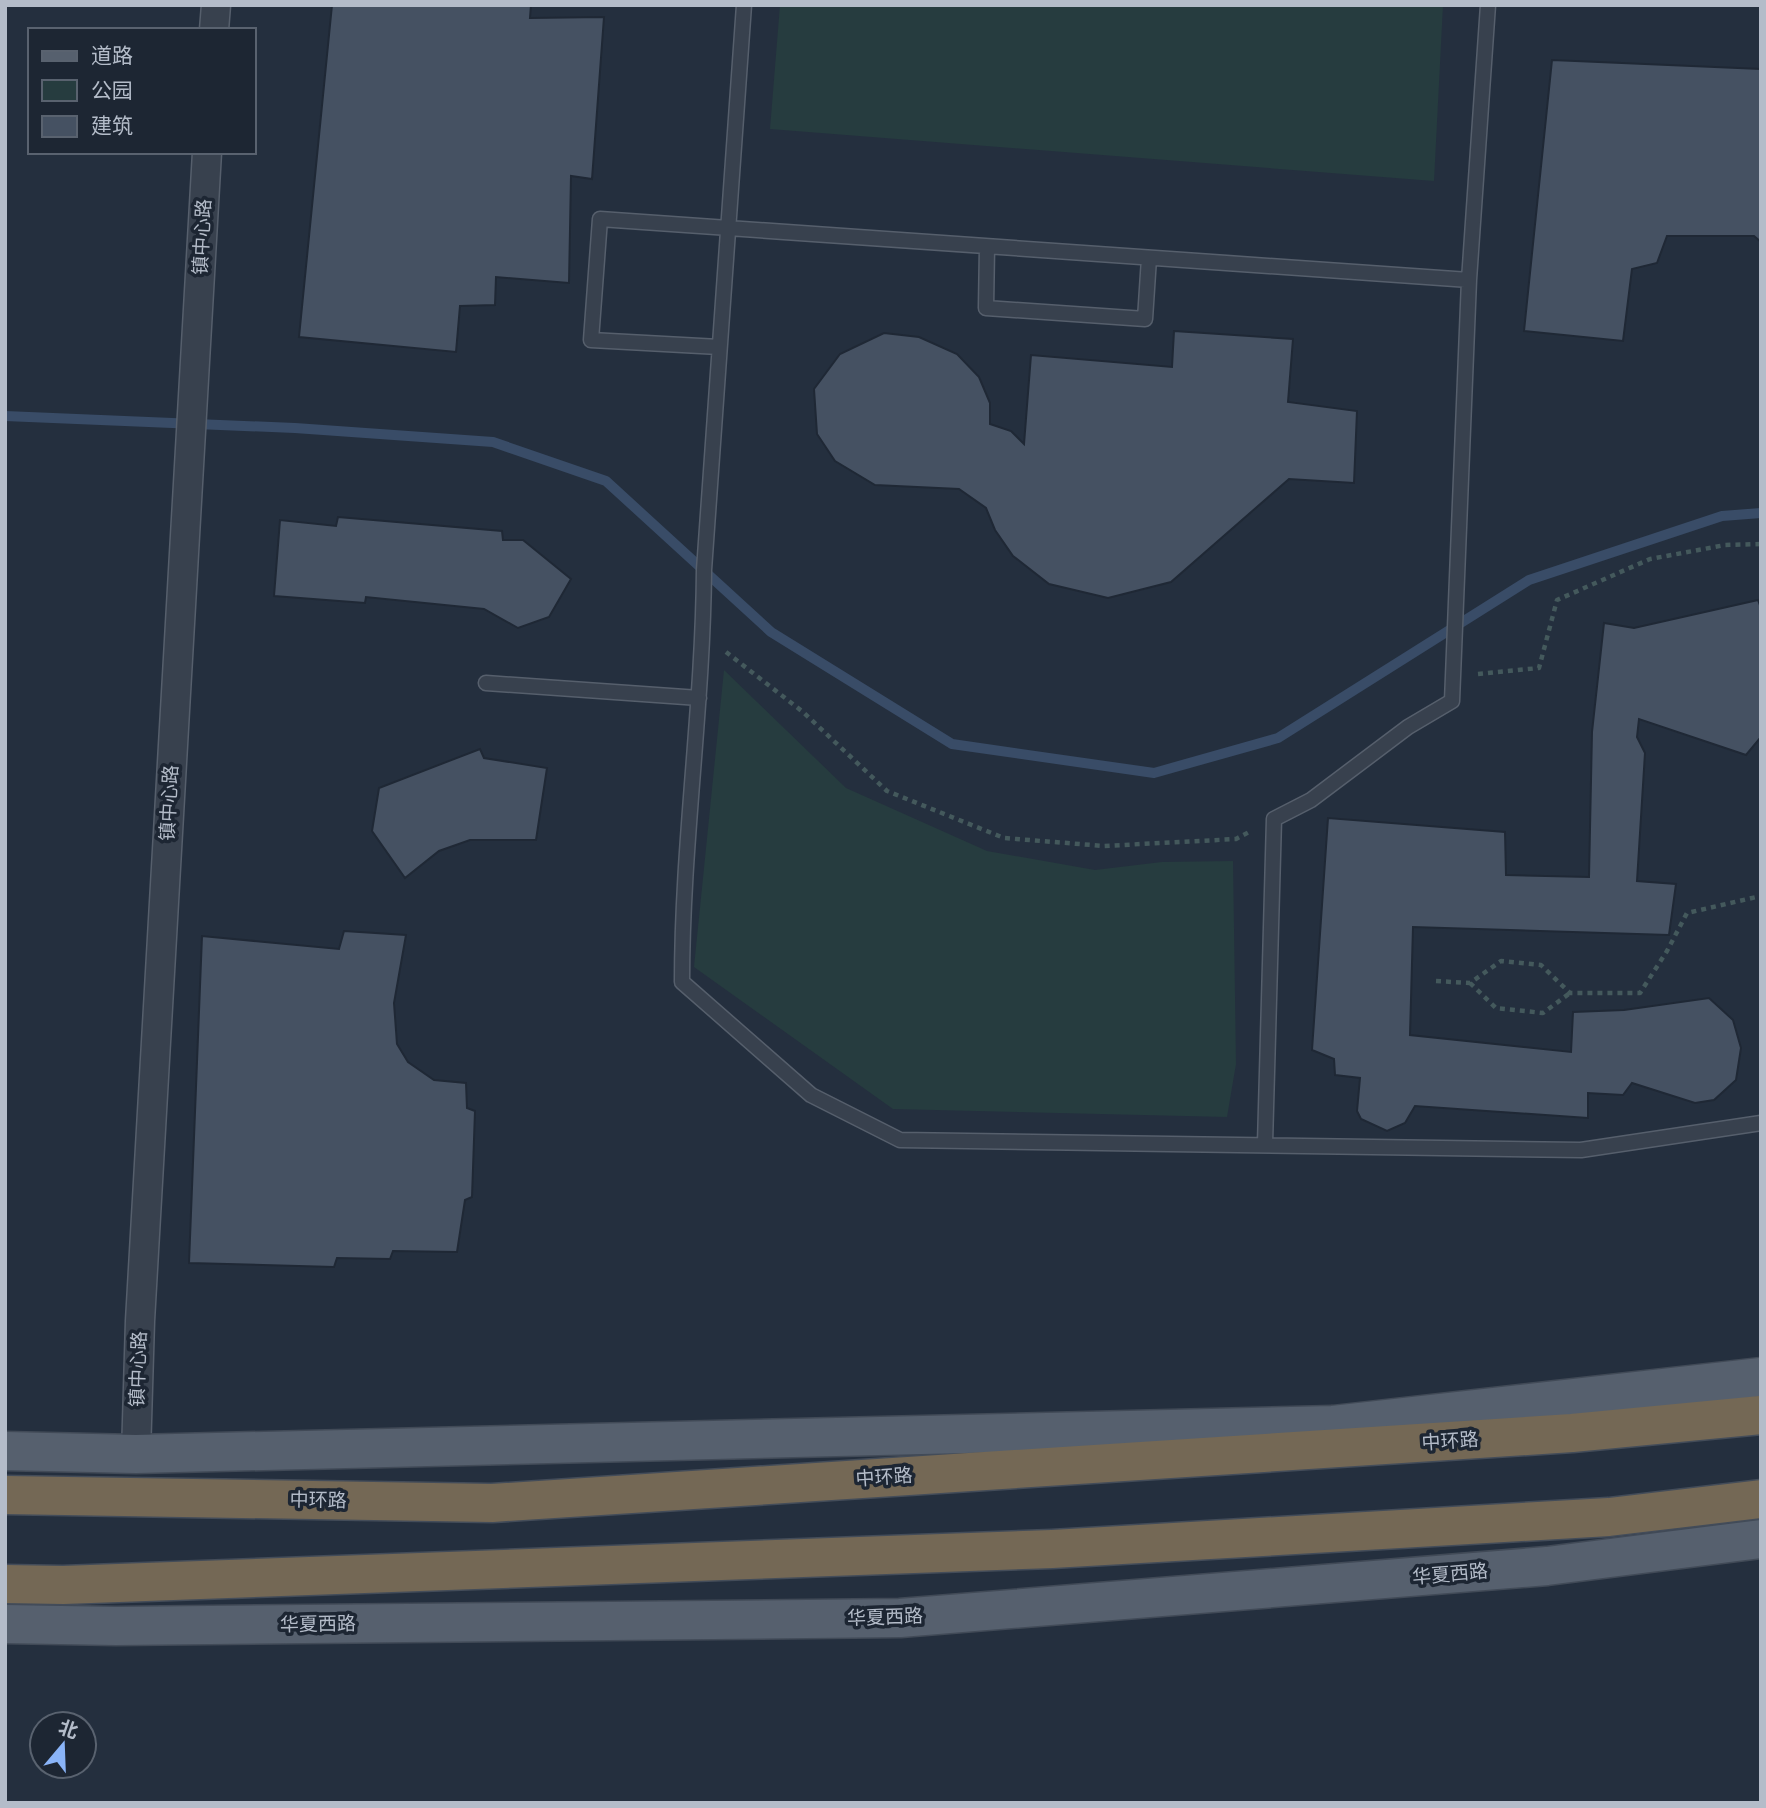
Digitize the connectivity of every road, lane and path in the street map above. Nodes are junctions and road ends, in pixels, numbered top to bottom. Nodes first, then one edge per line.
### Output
1 (216, 5) edge
2 (744, 5) edge
3 (1488, 5) edge
4 (214, 28) edge
5 (207, 154) edge
6 (727, 229) junction
7 (987, 247) junction
8 (1149, 258) junction
9 (1469, 280) junction
10 (719, 347) junction
11 (1761, 544) edge
12 (704, 634) junction
13 (1453, 677) junction
14 (486, 682) dead end
15 (699, 698) junction
16 (1273, 819) junction
17 (1761, 896) edge
18 (1436, 981) dead end
19 (1470, 983) junction
20 (1570, 993) junction
21 (1761, 1124) edge
22 (1265, 1144) junction
23 (1761, 1377) edge
24 (1761, 1415) edge
25 (5, 1451) edge
26 (136, 1454) junction
27 (5, 1495) edge
28 (1761, 1499) edge
29 (1761, 1539) edge
30 (5, 1584) edge
31 (5, 1624) edge

1 - 4 street
2 - 6 lane
3 - 9 lane
5 - 26 street, 镇中心路
6 - 7 lane
6 - 10 lane
6 - 10 lane
7 - 8 lane
7 - 8 lane
8 - 9 lane
9 - 13 lane
10 - 12 lane
11 - 13 path
12 - 15 lane
12 - 16 path
13 - 16 lane
14 - 15 lane
15 - 22 lane
16 - 22 lane
17 - 20 path
18 - 19 path
19 - 20 path
19 - 20 path
21 - 22 lane
23 - 26 main road
24 - 27 highway, 中环路
25 - 26 main road
28 - 30 highway
29 - 31 main road, 华夏西路

